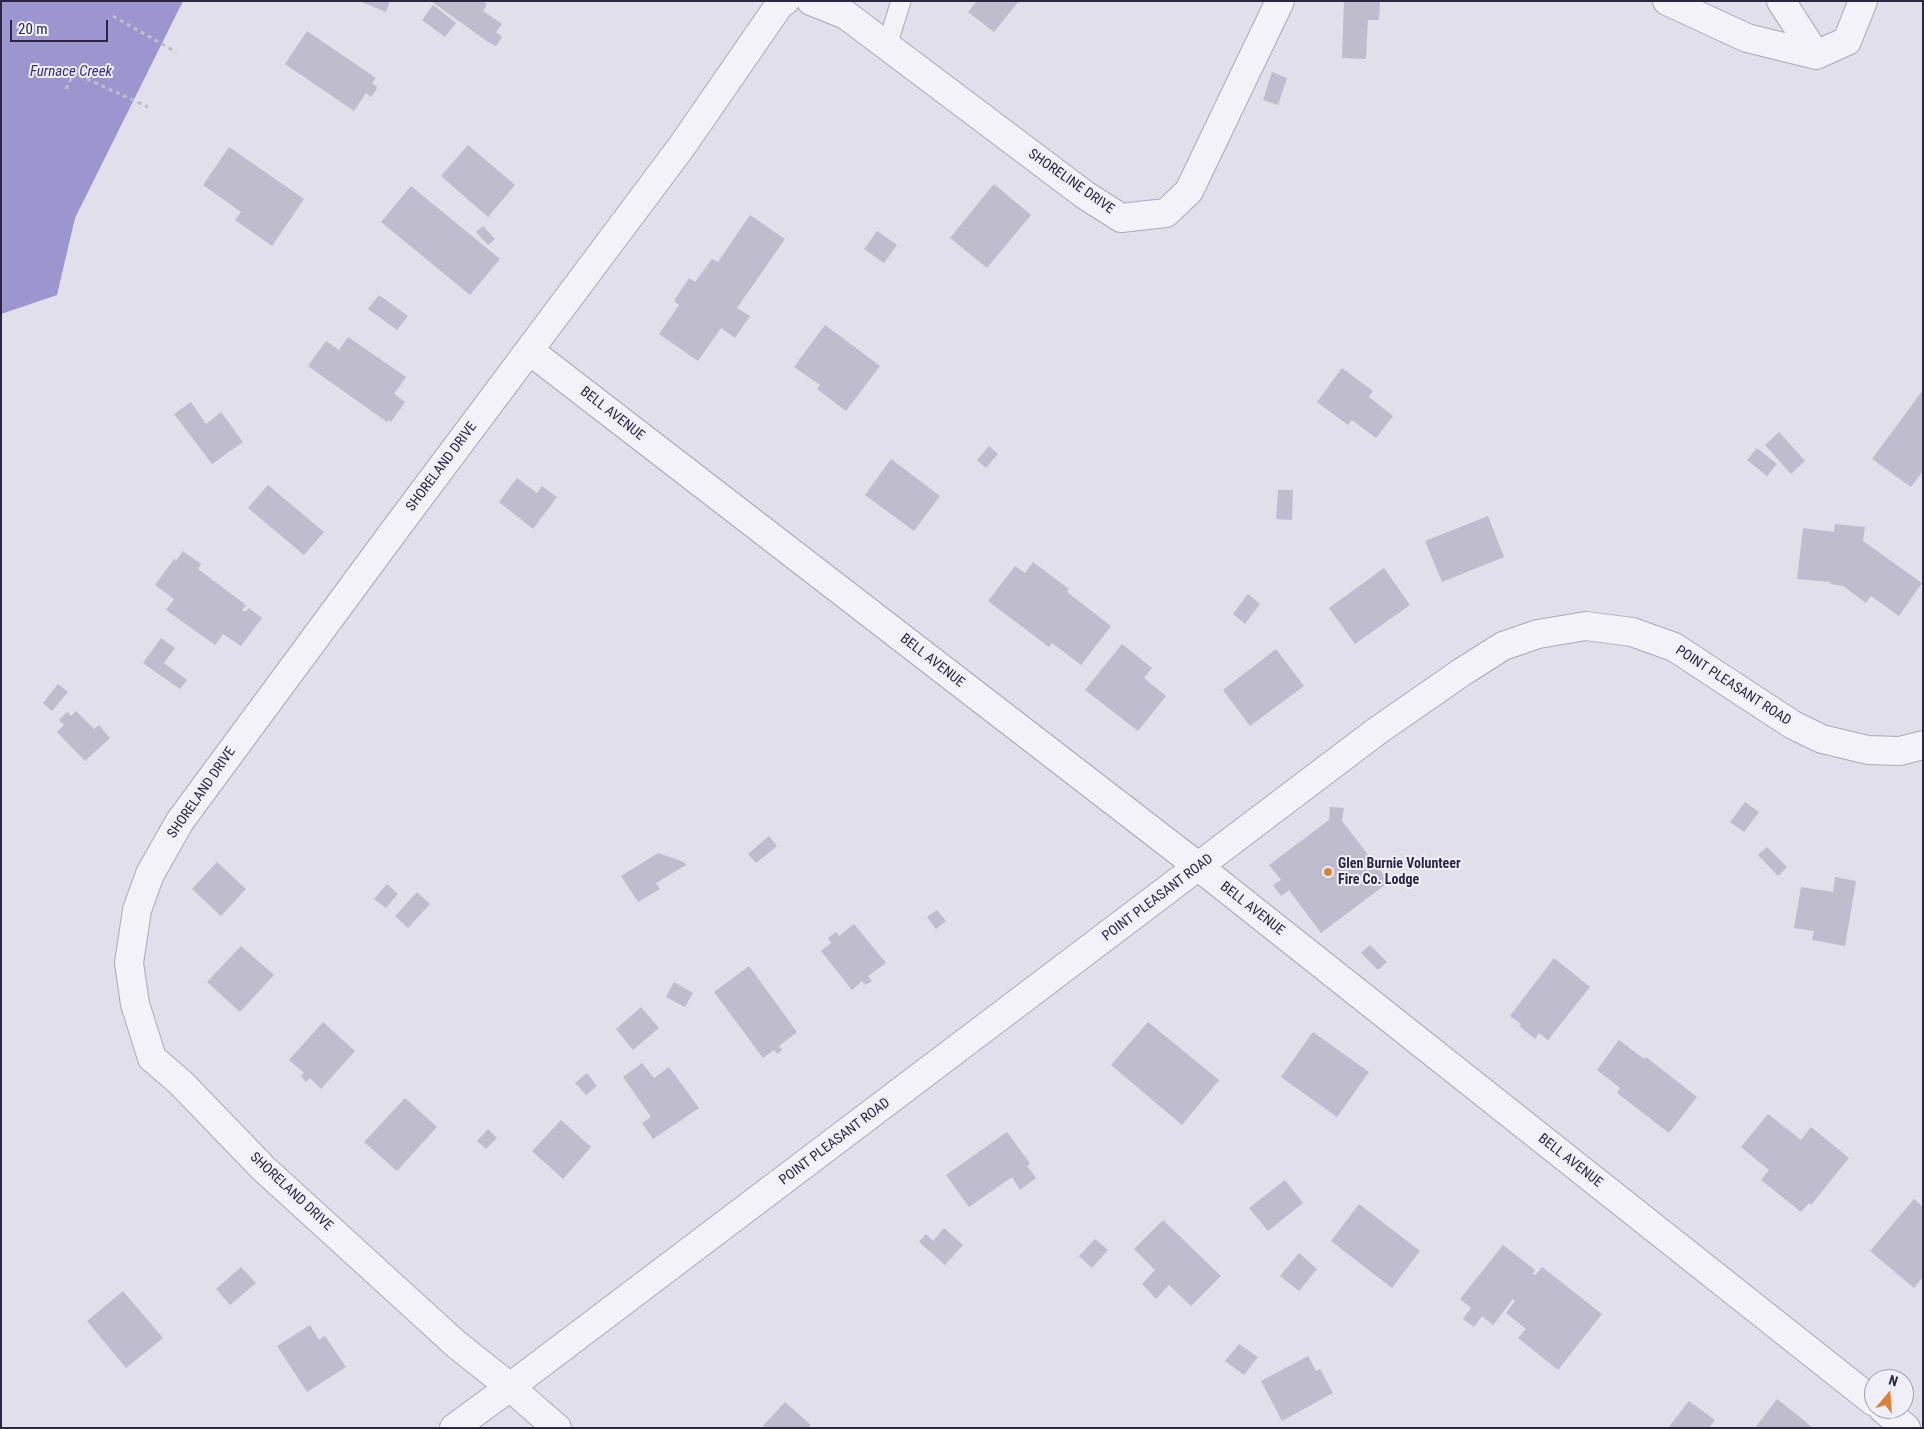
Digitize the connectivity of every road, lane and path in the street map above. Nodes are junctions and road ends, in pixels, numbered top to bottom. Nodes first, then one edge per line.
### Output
1 (785, 1) edge
2 (811, 1) edge
3 (901, 1) edge
4 (1280, 1) edge
5 (1667, 1) edge
6 (1781, 1) edge
7 (1863, 1) edge
8 (113, 16) dead end
9 (888, 46) junction
10 (176, 52) dead end
11 (1816, 55) junction
12 (66, 89) dead end
13 (148, 107) dead end
14 (530, 351) junction
15 (1923, 746) edge
16 (1199, 867) junction
17 (510, 1387) junction
18 (1864, 1394) edge
19 (1895, 1419) edge
20 (454, 1428) edge
21 (557, 1428) edge
22 (1906, 1428) edge

1 - 14 street, SHORELAND DRIVE
2 - 9 street, SHORELINE DRIVE
3 - 9 lane
4 - 9 street, SHORELINE DRIVE
5 - 11 street
6 - 11 street
7 - 11 street
8 - 10 path
12 - 13 path
14 - 16 street, BELL AVENUE
14 - 17 street, SHORELAND DRIVE
15 - 16 street, POINT PLEASANT ROAD
16 - 17 street, POINT PLEASANT ROAD
16 - 18 street, BELL AVENUE
17 - 20 street, POINT PLEASANT ROAD
17 - 21 street, SHORELAND DRIVE
19 - 22 street

